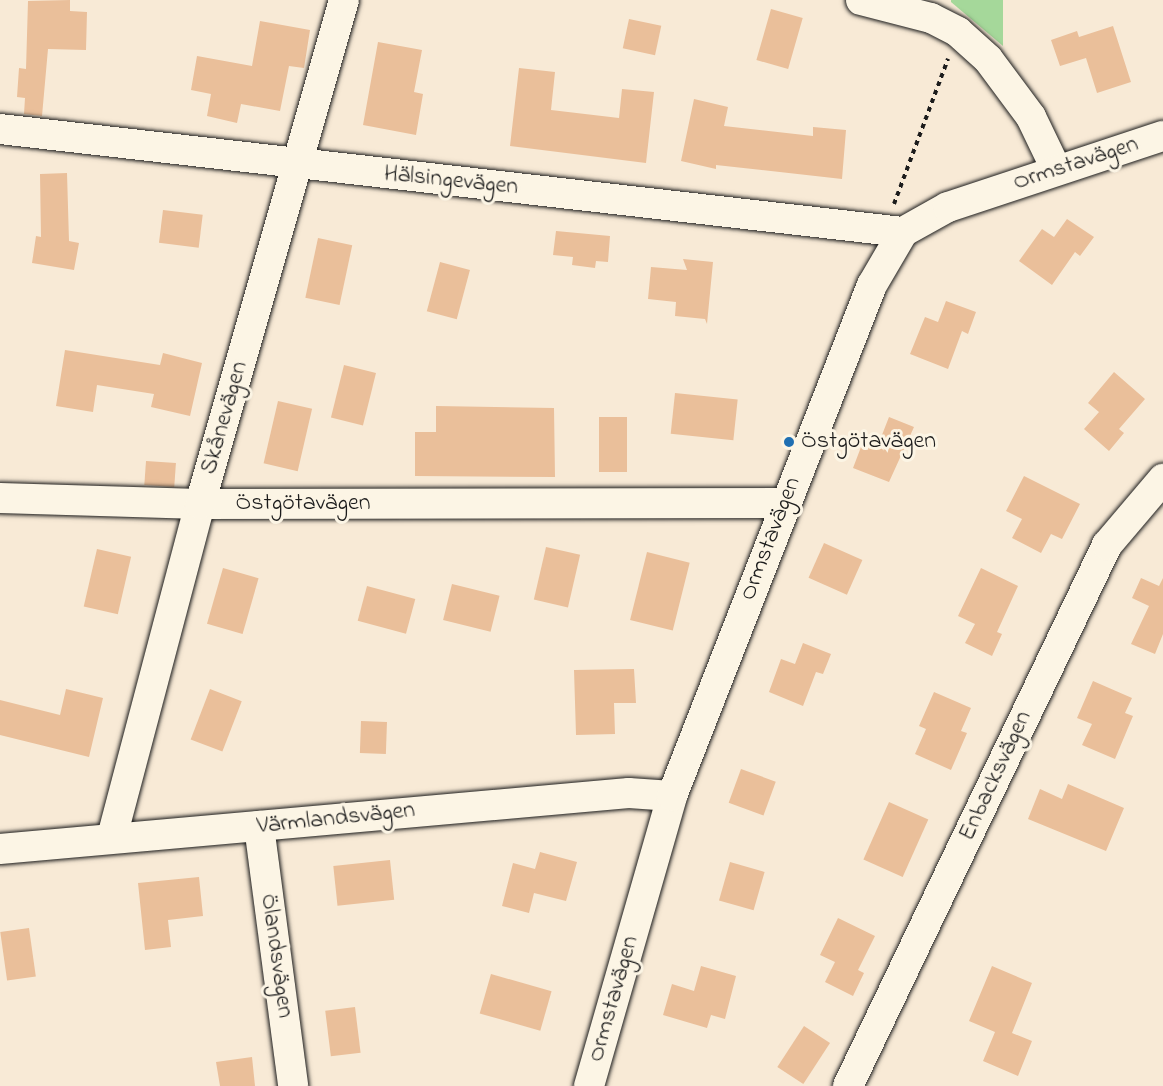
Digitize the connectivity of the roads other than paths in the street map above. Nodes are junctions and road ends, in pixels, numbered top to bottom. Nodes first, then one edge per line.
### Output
1 (344, 0) edge
2 (861, 0) edge
3 (0, 129) edge
4 (1163, 136) edge
5 (298, 164) junction
6 (1056, 169) junction
7 (894, 231) junction
8 (1163, 479) edge
9 (0, 498) edge
10 (786, 503) junction
11 (200, 504) junction
12 (672, 796) junction
13 (259, 826) junction
14 (112, 837) junction
15 (0, 849) edge
16 (293, 1086) edge
17 (589, 1086) edge
18 (848, 1086) edge

1 - 5 street, Skånevägen
2 - 6 street
3 - 5 street, Hälsingevägen
4 - 6 street, Ormstavägen
5 - 7 street, Hälsingevägen
5 - 11 street, Skånevägen
6 - 7 street, Ormstavägen
7 - 10 street, Ormstavägen
8 - 18 street, Enbacksvägen
9 - 11 street, Östgötavägen
10 - 11 street, Östgötavägen
10 - 12 street, Ormstavägen
11 - 14 street, Skånevägen
12 - 13 street, Värmlandsvägen
12 - 17 street, Ormstavägen
13 - 14 street, Värmlandsvägen
13 - 16 street, Ölandsvägen
14 - 15 street, Värmlandsvägen

